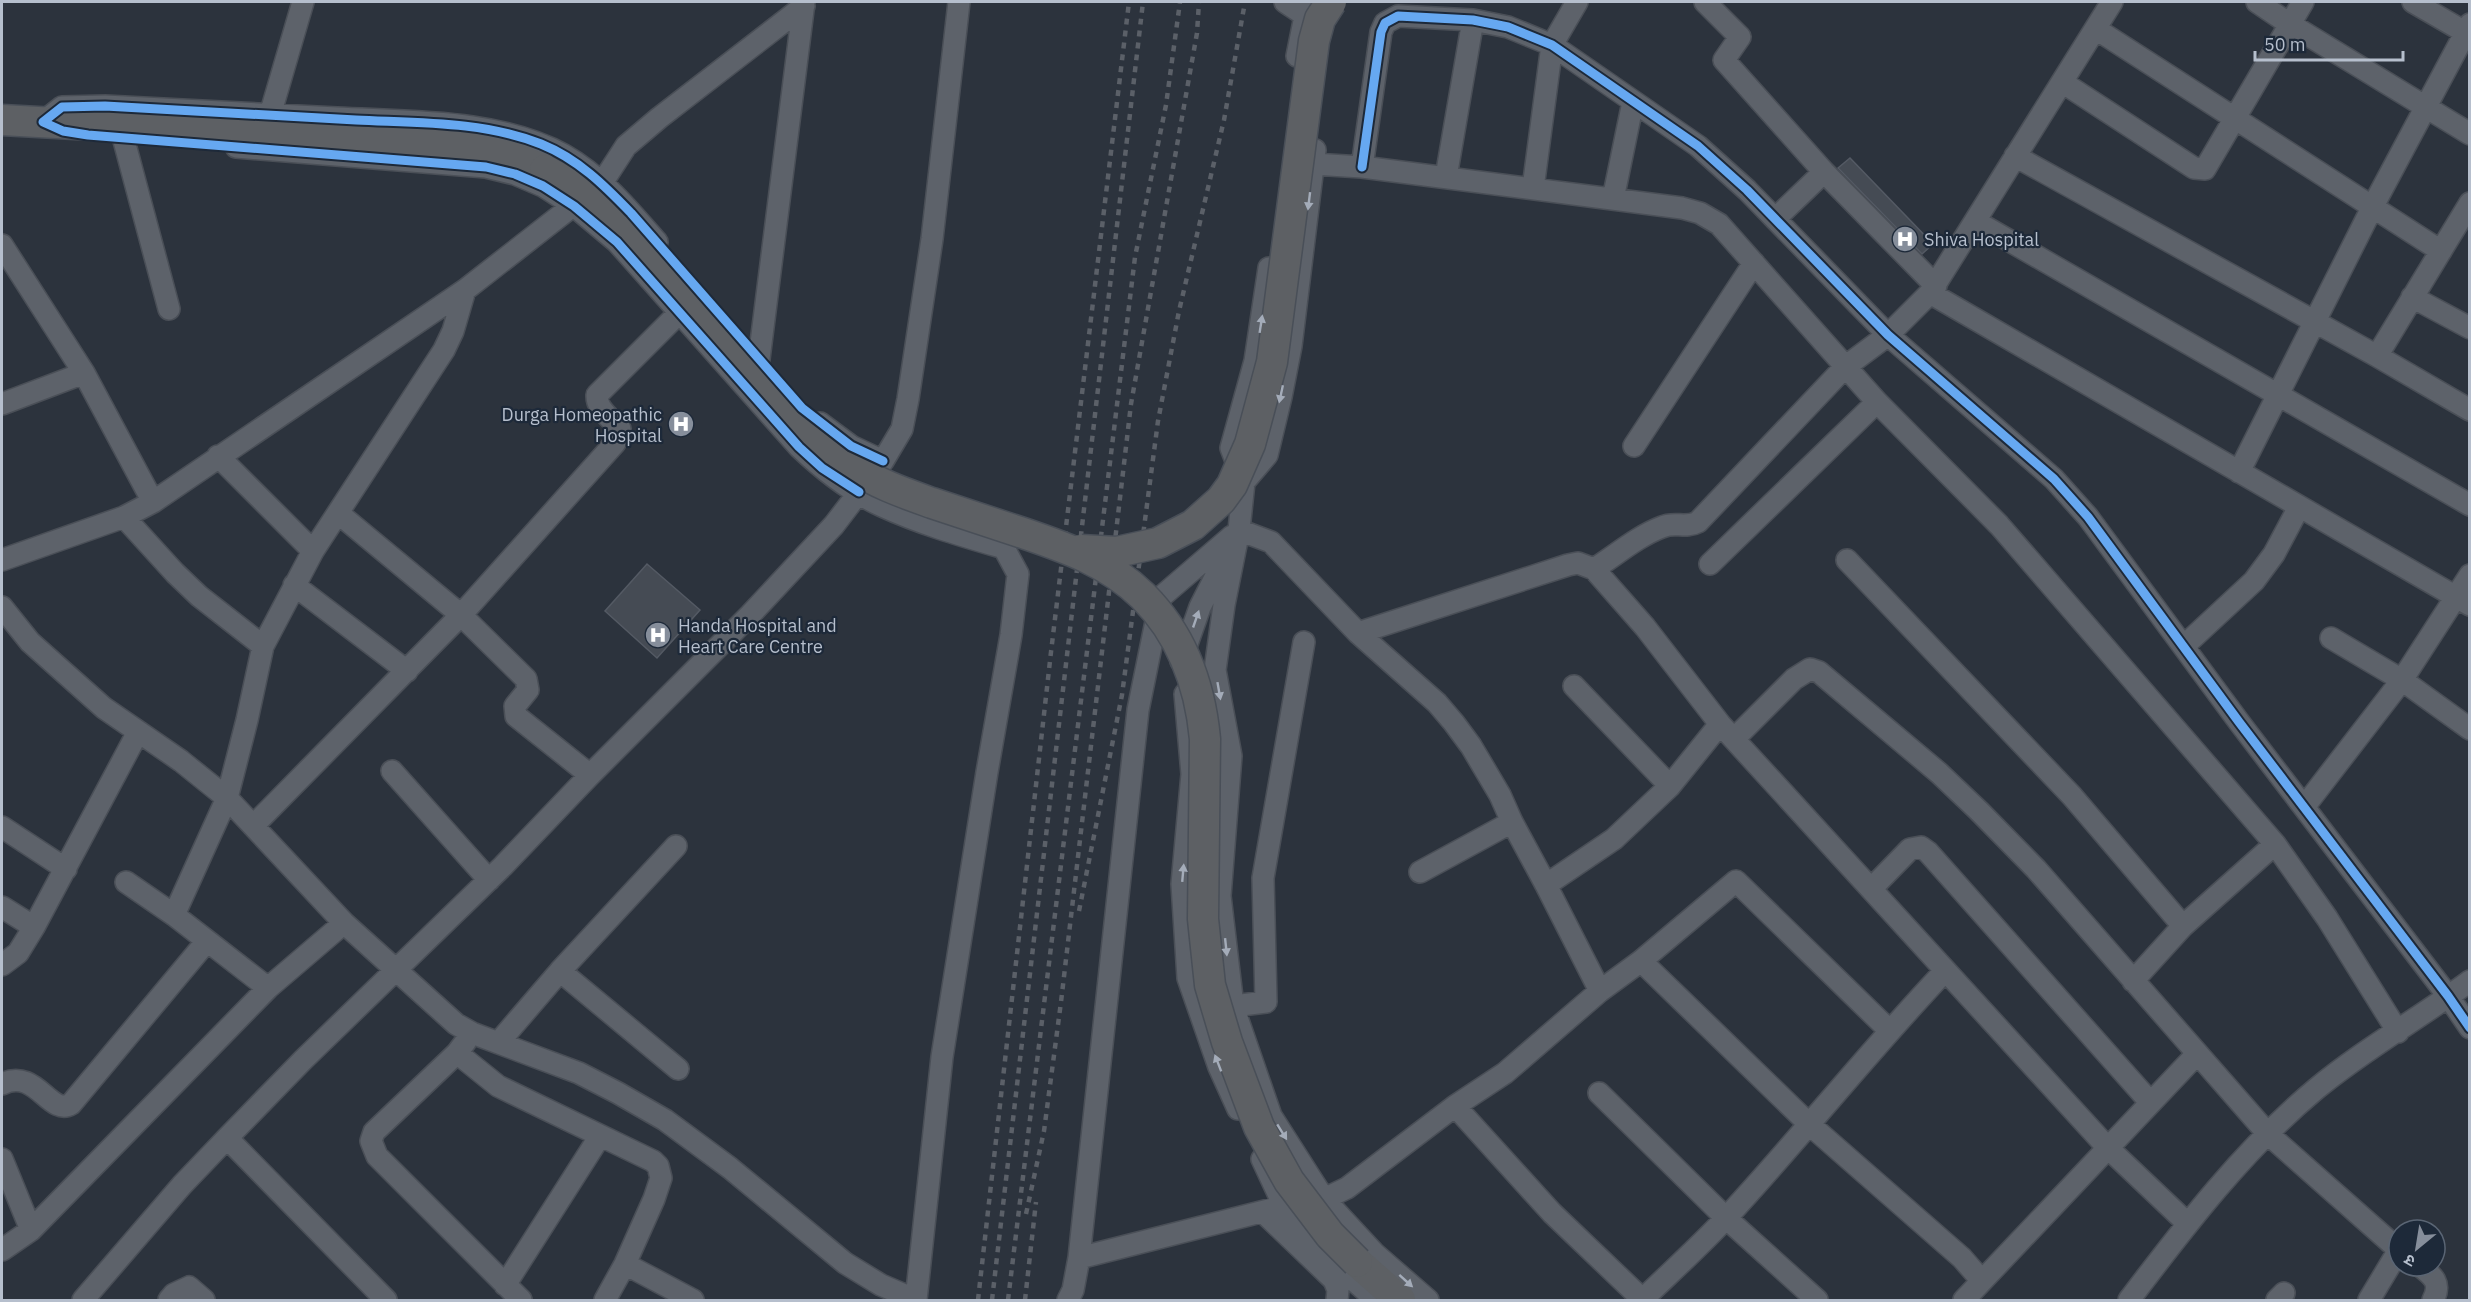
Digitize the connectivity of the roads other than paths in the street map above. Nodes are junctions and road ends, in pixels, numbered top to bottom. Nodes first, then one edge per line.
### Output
1 (303, 2) edge
2 (959, 2) edge
3 (1285, 2) edge
4 (1346, 2) edge
5 (1577, 2) edge
6 (1705, 2) edge
7 (2112, 2) edge
8 (2257, 2) edge
9 (2303, 2) edge
10 (2413, 2) edge
11 (804, 4) edge
12 (1309, 9) edge
13 (1330, 16) edge
14 (1473, 20) junction
15 (2288, 23) junction
16 (2096, 29) junction
17 (2468, 31) edge
18 (1552, 45) junction
19 (2062, 82) junction
20 (1634, 102) junction
21 (2425, 108) junction
22 (270, 115) junction
23 (2234, 117) junction
24 (2, 120) edge
25 (43, 122) junction
26 (2469, 134) edge
27 (123, 137) junction
28 (2015, 156) junction
29 (1313, 164) junction
30 (1362, 167) junction
31 (1824, 172) junction
32 (1446, 177) junction
33 (602, 183) junction
34 (1533, 188) junction
35 (1613, 199) junction
36 (2469, 203) edge
37 (574, 206) junction
38 (2373, 206) junction
39 (1775, 219) junction
40 (1975, 221) junction
41 (2463, 230) edge
42 (2, 245) edge
43 (2441, 251) junction
44 (1754, 263) junction
45 (1933, 289) junction
46 (465, 290) junction
47 (2412, 297) junction
48 (169, 309) dead end
49 (680, 312) junction
50 (2314, 321) junction
51 (2469, 328) edge
52 (1888, 335) junction
53 (2377, 356) junction
54 (759, 358) junction
55 (1845, 367) junction
56 (84, 373) junction
57 (2277, 394) junction
58 (1877, 402) junction
59 (2, 404) edge
60 (2469, 410) edge
61 (1634, 446) dead end
62 (218, 456) junction
63 (884, 461) junction
64 (2239, 472) junction
65 (1244, 482) junction
66 (859, 492) junction
67 (153, 502) junction
68 (2469, 505) edge
69 (2299, 507) junction
70 (338, 513) junction
71 (124, 517) junction
72 (1239, 530) junction
73 (1063, 547) junction
74 (313, 551) junction
75 (2, 560) edge
76 (1847, 560) dead end
77 (1710, 564) dead end
78 (1594, 569) junction
79 (2469, 575) edge
80 (294, 585) junction
81 (2463, 600) edge
82 (2, 607) edge
83 (461, 615) junction
84 (1358, 633) junction
85 (2331, 638) dead end
86 (1304, 642) dead end
87 (2185, 645) junction
88 (263, 646) junction
89 (407, 671) junction
90 (2402, 680) junction
91 (1574, 686) dead end
92 (2469, 729) edge
93 (1727, 731) junction
94 (138, 732) junction
95 (392, 771) dead end
96 (590, 775) junction
97 (1670, 786) junction
98 (226, 798) junction
99 (2304, 807) junction
100 (1512, 822) junction
101 (254, 825) junction
102 (2, 827) edge
103 (2275, 844) junction
104 (676, 846) dead end
105 (66, 869) junction
106 (1420, 872) dead end
107 (489, 880) junction
108 (126, 882) dead end
109 (1546, 885) junction
110 (1871, 889) junction
111 (2, 907) edge
112 (174, 915) junction
113 (344, 923) junction
114 (2183, 926) junction
115 (34, 927) junction
116 (207, 940) junction
117 (1641, 961) junction
118 (2, 965) edge
119 (394, 971) junction
120 (560, 971) junction
121 (1944, 972) junction
122 (2133, 981) junction
123 (2469, 981) edge
124 (268, 988) junction
125 (1600, 992) junction
126 (2448, 996) junction
127 (1233, 1006) junction
128 (2469, 1028) edge
129 (1889, 1030) junction
130 (2398, 1032) junction
131 (472, 1034) junction
132 (499, 1042) junction
133 (457, 1053) junction
134 (2196, 1054) junction
135 (678, 1069) dead end
136 (2, 1083) edge
137 (1599, 1093) dead end
138 (2150, 1102) junction
139 (1455, 1106) junction
140 (1809, 1125) junction
141 (2268, 1134) junction
142 (600, 1136) junction
143 (227, 1138) junction
144 (2107, 1147) junction
145 (2, 1159) edge
146 (1324, 1200) junction
147 (1284, 1206) junction
148 (1263, 1212) junction
149 (1726, 1218) junction
150 (2187, 1223) junction
151 (31, 1230) junction
152 (2387, 1239) edge
153 (2, 1250) edge
154 (1079, 1258) junction
155 (625, 1264) junction
156 (2387, 1270) edge
157 (2435, 1278) edge
158 (1982, 1281) junction
159 (506, 1286) junction
160 (83, 1300) edge
161 (169, 1300) edge
162 (204, 1300) edge
163 (386, 1300) edge
164 (521, 1300) edge
165 (605, 1300) edge
166 (693, 1300) edge
167 (916, 1300) edge
168 (1068, 1300) edge
169 (1337, 1300) edge
170 (1376, 1300) edge
171 (1400, 1300) edge
172 (1428, 1300) edge
173 (1643, 1300) edge
174 (1817, 1300) edge
175 (1964, 1300) edge
176 (2129, 1300) edge
177 (2369, 1300) edge
178 (2433, 1300) edge

1 - 22 street
2 - 63 street
3 - 12 street
4 - 13 street
5 - 18 street
6 - 31 street
7 - 16 street
8 - 15 street
9 - 15 street
10 - 17 street
11 - 33 street
11 - 54 street
12 - 13 street
65 -> 12 street
13 - 29 street
13 - 73 highway, bridge
14 - 18 street
14 - 30 street
14 - 32 street
15 - 21 street
15 - 23 street
16 - 19 street
16 - 23 street
17 - 21 street
18 - 20 street
18 - 34 street
19 - 23 street
19 - 28 street
20 - 35 street
20 - 39 street
21 - 26 street
21 - 38 street
22 - 25 street
22 - 33 street
23 - 38 street
24 - 25 highway
25 - 27 street
25 - 73 highway, bridge
27 - 37 street
27 - 48 street
28 - 40 street
28 - 50 street
29 - 30 street
29 -> 65 street
30 - 32 street
31 - 39 street
31 - 45 street
32 - 34 street
33 - 37 street
33 - 54 street
34 - 35 street
35 - 44 street
36 - 41 street
37 - 46 street
37 - 49 street
38 - 43 street
38 - 50 street
39 - 52 street
40 - 45 street
40 - 57 street
41 - 43 street
42 - 56 street
43 - 47 street
44 - 55 street
44 - 61 street
45 - 52 street
45 - 64 street
46 - 62 street
46 - 70 street
47 - 51 street
47 - 53 street
49 - 66 street
49 - 83 street
50 - 53 street
50 - 57 street
52 - 55 street
52 - 87 street
53 - 60 street
54 - 63 street
55 - 58 street
55 - 78 street
56 - 59 street
56 - 67 street
57 - 64 street
57 - 68 street
58 - 77 street
58 - 103 street
62 - 67 street
62 - 74 street
63 - 66 street
64 - 69 street
65 - 72 street
66 - 96 street
66 - 167 street
67 - 71 street
69 - 81 street
69 - 87 street
70 - 74 street
70 - 83 street
71 - 75 street
71 - 88 street
72 - 84 street
72 -> 127 street
147 -> 72 street
72 - 154 street
73 - 171 highway, bridge
74 - 80 street
76 - 114 street
78 - 84 street
78 - 93 street
79 - 81 street
80 - 88 street
80 - 89 street
81 - 90 street
82 - 94 street
83 - 89 street
83 - 96 street
84 - 100 street
85 - 90 street
86 - 127 street
87 - 99 street
88 - 98 street
89 - 101 street
90 - 92 street
90 - 99 street
91 - 97 street
93 - 97 street
93 - 110 street
93 - 122 street
94 - 98 street
94 - 105 street
95 - 107 street
96 - 107 street
97 - 109 street
98 - 101 street
98 - 112 street
99 - 126 street
100 - 106 street
100 - 109 street
101 - 113 street
102 - 105 street
103 - 114 street
103 - 130 street
104 - 120 street
105 - 115 street
107 - 119 street
108 - 112 street
109 - 125 street
110 - 121 street
110 - 138 street
111 - 115 street
112 - 116 street
113 - 119 street
113 - 124 street
114 - 122 street
115 - 118 street
116 - 124 street
116 - 136 street
117 - 125 street
117 - 129 street
117 - 140 street
119 - 131 street
119 - 143 street
120 - 132 street
120 - 135 street
121 - 129 street
121 - 144 street
122 - 134 street
123 - 126 street
124 - 151 street
125 - 139 street
126 - 128 street
126 - 130 street
127 -> 146 street
129 - 140 street
130 - 141 street
131 - 132 street
131 - 133 street
132 - 167 street
133 - 142 street
133 - 159 street
134 - 138 street
134 - 141 street
137 - 149 street
138 - 144 street
139 - 146 street
139 - 173 street
140 - 149 street
140 - 158 street
141 - 150 street
141 - 152 street
142 - 155 street
142 - 159 street
143 - 160 street
143 - 163 street
144 - 150 street
144 - 158 street
145 - 151 street
146 -> 172 street
147 - 148 street
147 - 170 street
148 - 154 street
148 - 169 street
149 - 173 street
149 - 174 street
150 - 176 street
151 - 153 street
154 - 168 street
155 - 165 street
155 - 166 street
156 - 177 street
157 - 178 street
158 - 175 street
159 - 164 street
161 - 162 street

